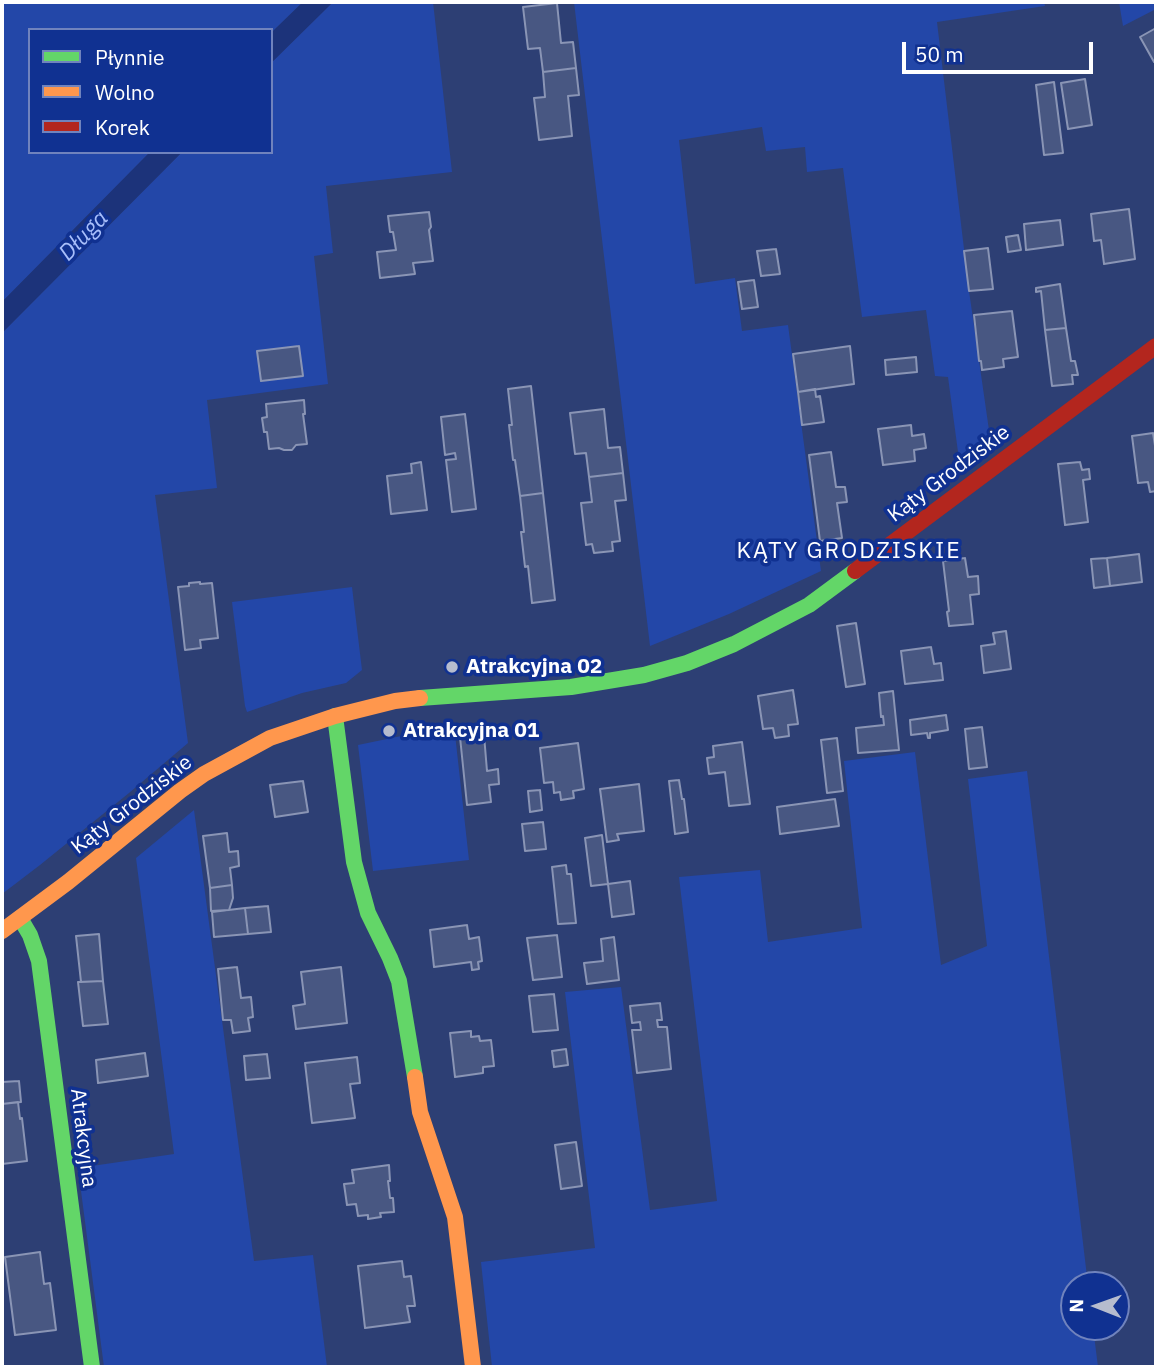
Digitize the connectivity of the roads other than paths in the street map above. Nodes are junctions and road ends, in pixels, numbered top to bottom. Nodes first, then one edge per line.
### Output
1 (1156, 346) edge
2 (335, 716) junction
3 (19, 918) junction
4 (2, 931) edge
5 (92, 1367) edge
6 (473, 1367) edge

1 - 2 street, Kąty Grodziskie
2 - 3 street, Kąty Grodziskie
2 - 6 street
3 - 4 street, Kąty Grodziskie
3 - 5 street, Atrakcyjna

